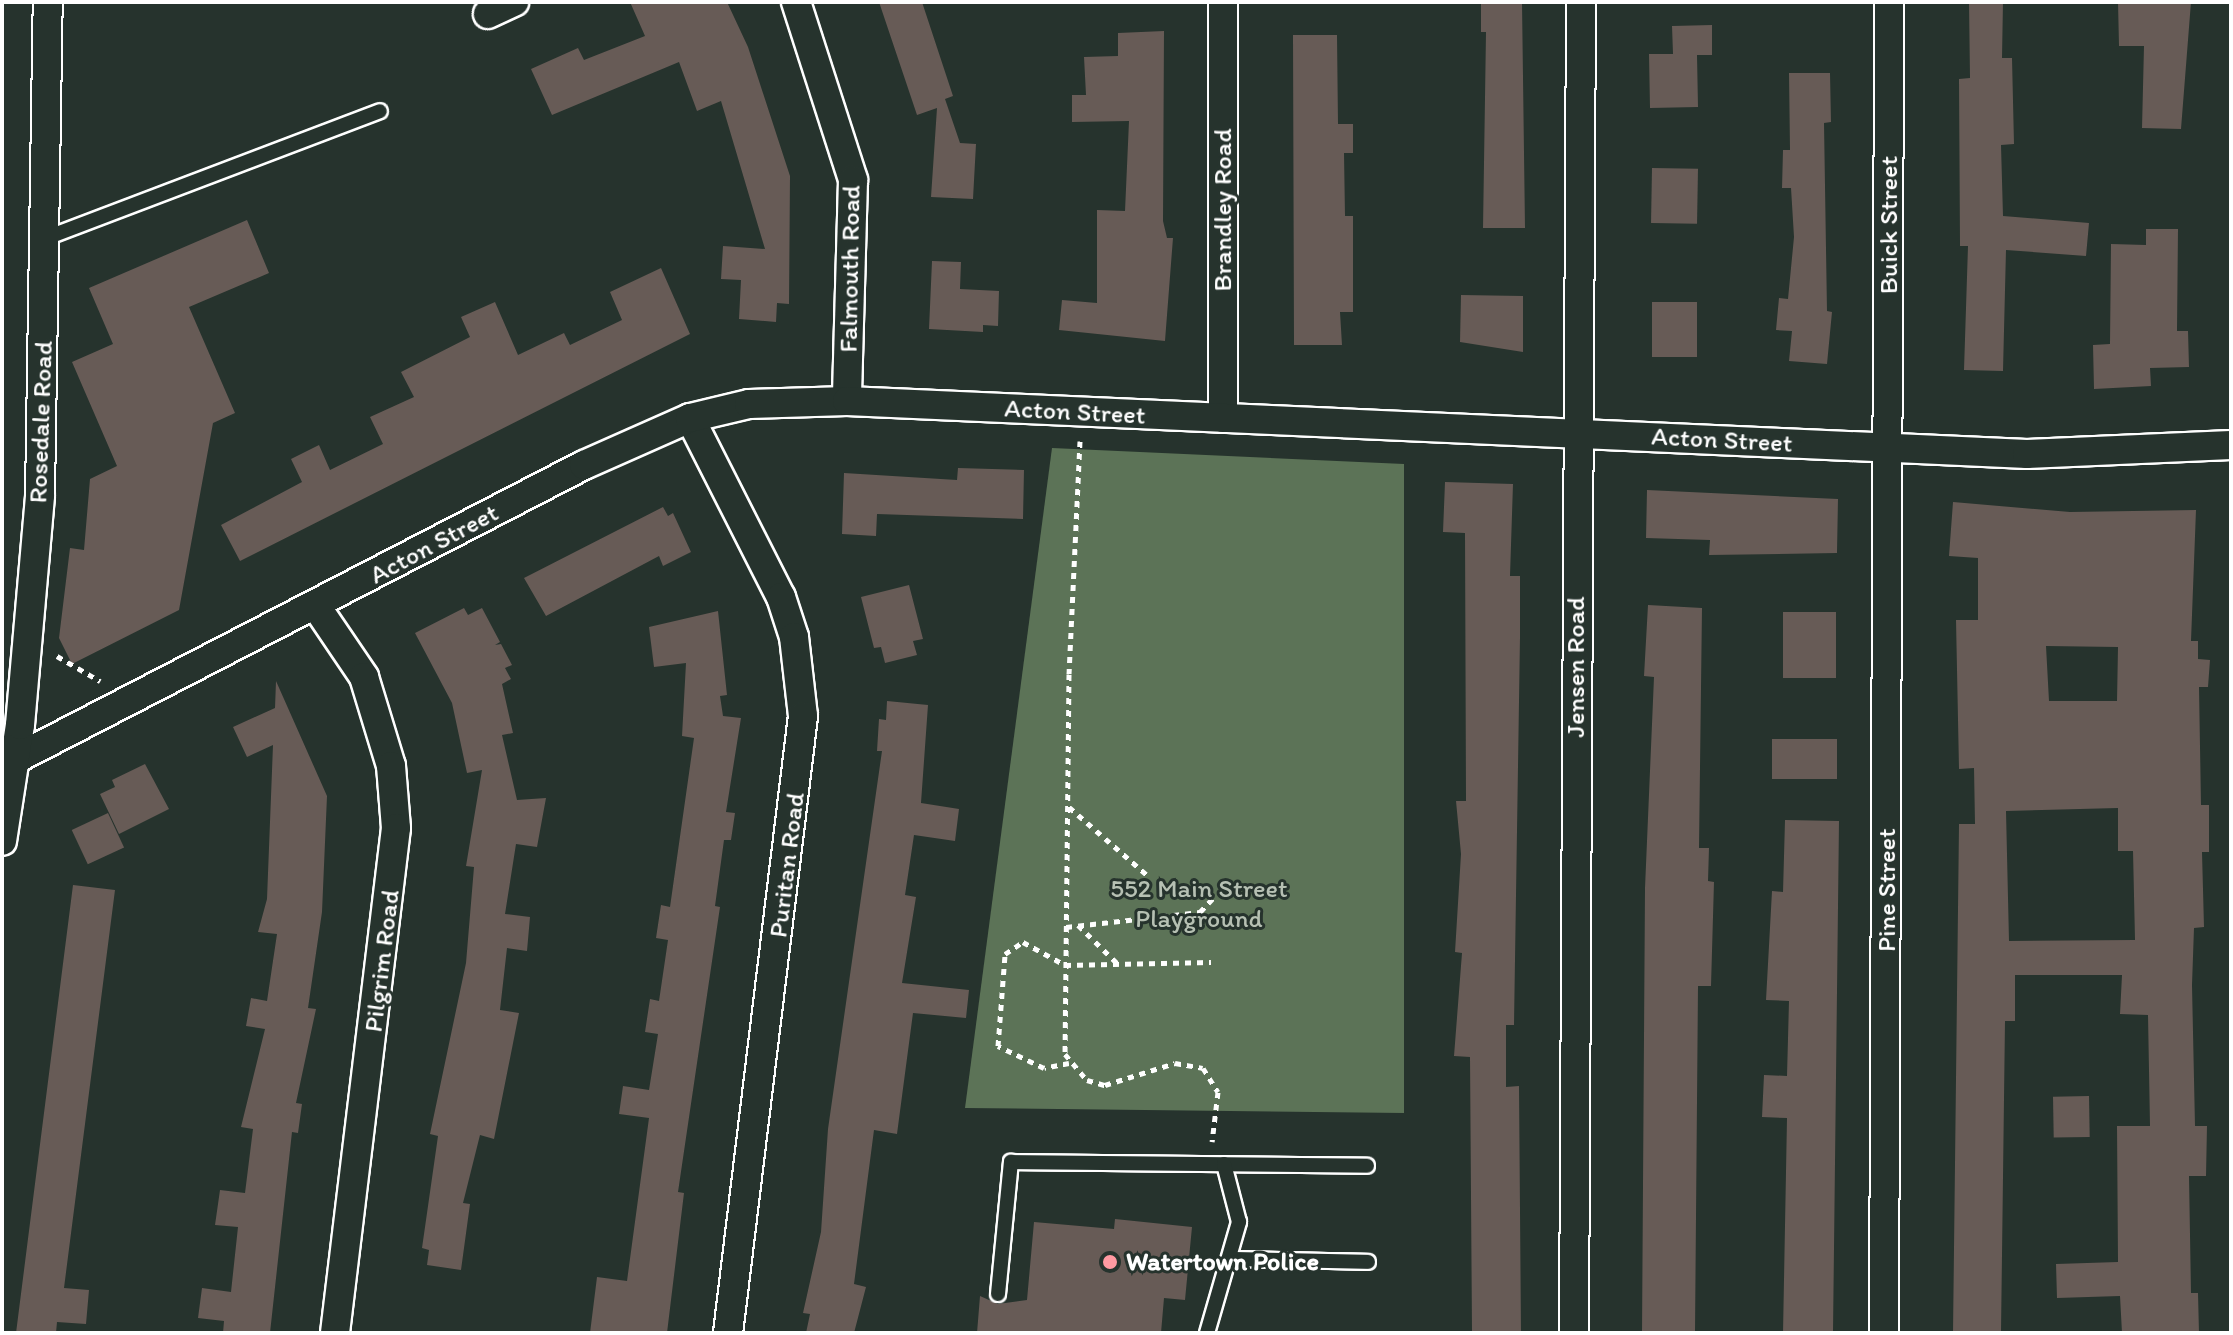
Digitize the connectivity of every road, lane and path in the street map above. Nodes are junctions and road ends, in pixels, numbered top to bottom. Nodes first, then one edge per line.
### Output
1 (48, 2) edge
2 (796, 2) edge
3 (1223, 2) edge
4 (1581, 2) edge
5 (1889, 2) edge
6 (380, 111) dead end
7 (46, 238) junction
8 (847, 401) junction
9 (1082, 412) junction
10 (690, 418) junction
11 (1223, 418) junction
12 (1578, 434) junction
13 (2231, 445) edge
14 (1889, 448) junction
15 (316, 606) junction
16 (53, 653) dead end
17 (105, 684) dead end
18 (8, 763) edge
19 (1068, 806) junction
20 (2, 841) edge
21 (1147, 875) dead end
22 (1216, 895) dead end
23 (1078, 925) junction
24 (1066, 927) junction
25 (1211, 962) dead end
26 (1119, 964) junction
27 (1065, 965) junction
28 (1069, 1063) junction
29 (1216, 1164) junction
30 (1367, 1166) dead end
31 (1230, 1259) junction
32 (1368, 1262) dead end
33 (998, 1294) dead end
34 (335, 1333) edge
35 (728, 1333) edge
36 (1207, 1333) edge
37 (1574, 1333) edge
38 (1884, 1333) edge

1 - 7 street, Rosedale Road
2 - 8 street, Falmouth Road
3 - 11 street, Brandley Road
4 - 12 street, Jensen Road
5 - 14 street, Buick Street
6 - 7 lane
7 - 18 street, Rosedale Road
8 - 9 street, Acton Street
8 - 10 street, Acton Street
9 - 11 street, Acton Street
9 - 19 path
10 - 15 street, Acton Street
10 - 35 street, Puritan Road
11 - 12 street, Acton Street
12 - 14 street, Acton Street
12 - 37 street, Jensen Road
13 - 14 street, Acton Street
14 - 38 street, Pine Street
15 - 18 street, Acton Street
15 - 34 street, Pilgrim Road
16 - 17 path
18 - 20 street, Rosedale Road
19 - 21 path
19 - 24 path
22 - 23 path
23 - 24 path
23 - 26 path
24 - 27 path
25 - 26 path
26 - 27 path
27 - 28 path
27 - 28 path
28 - 29 path
29 - 30 lane
29 - 31 lane
29 - 33 lane
31 - 32 lane
31 - 36 lane

